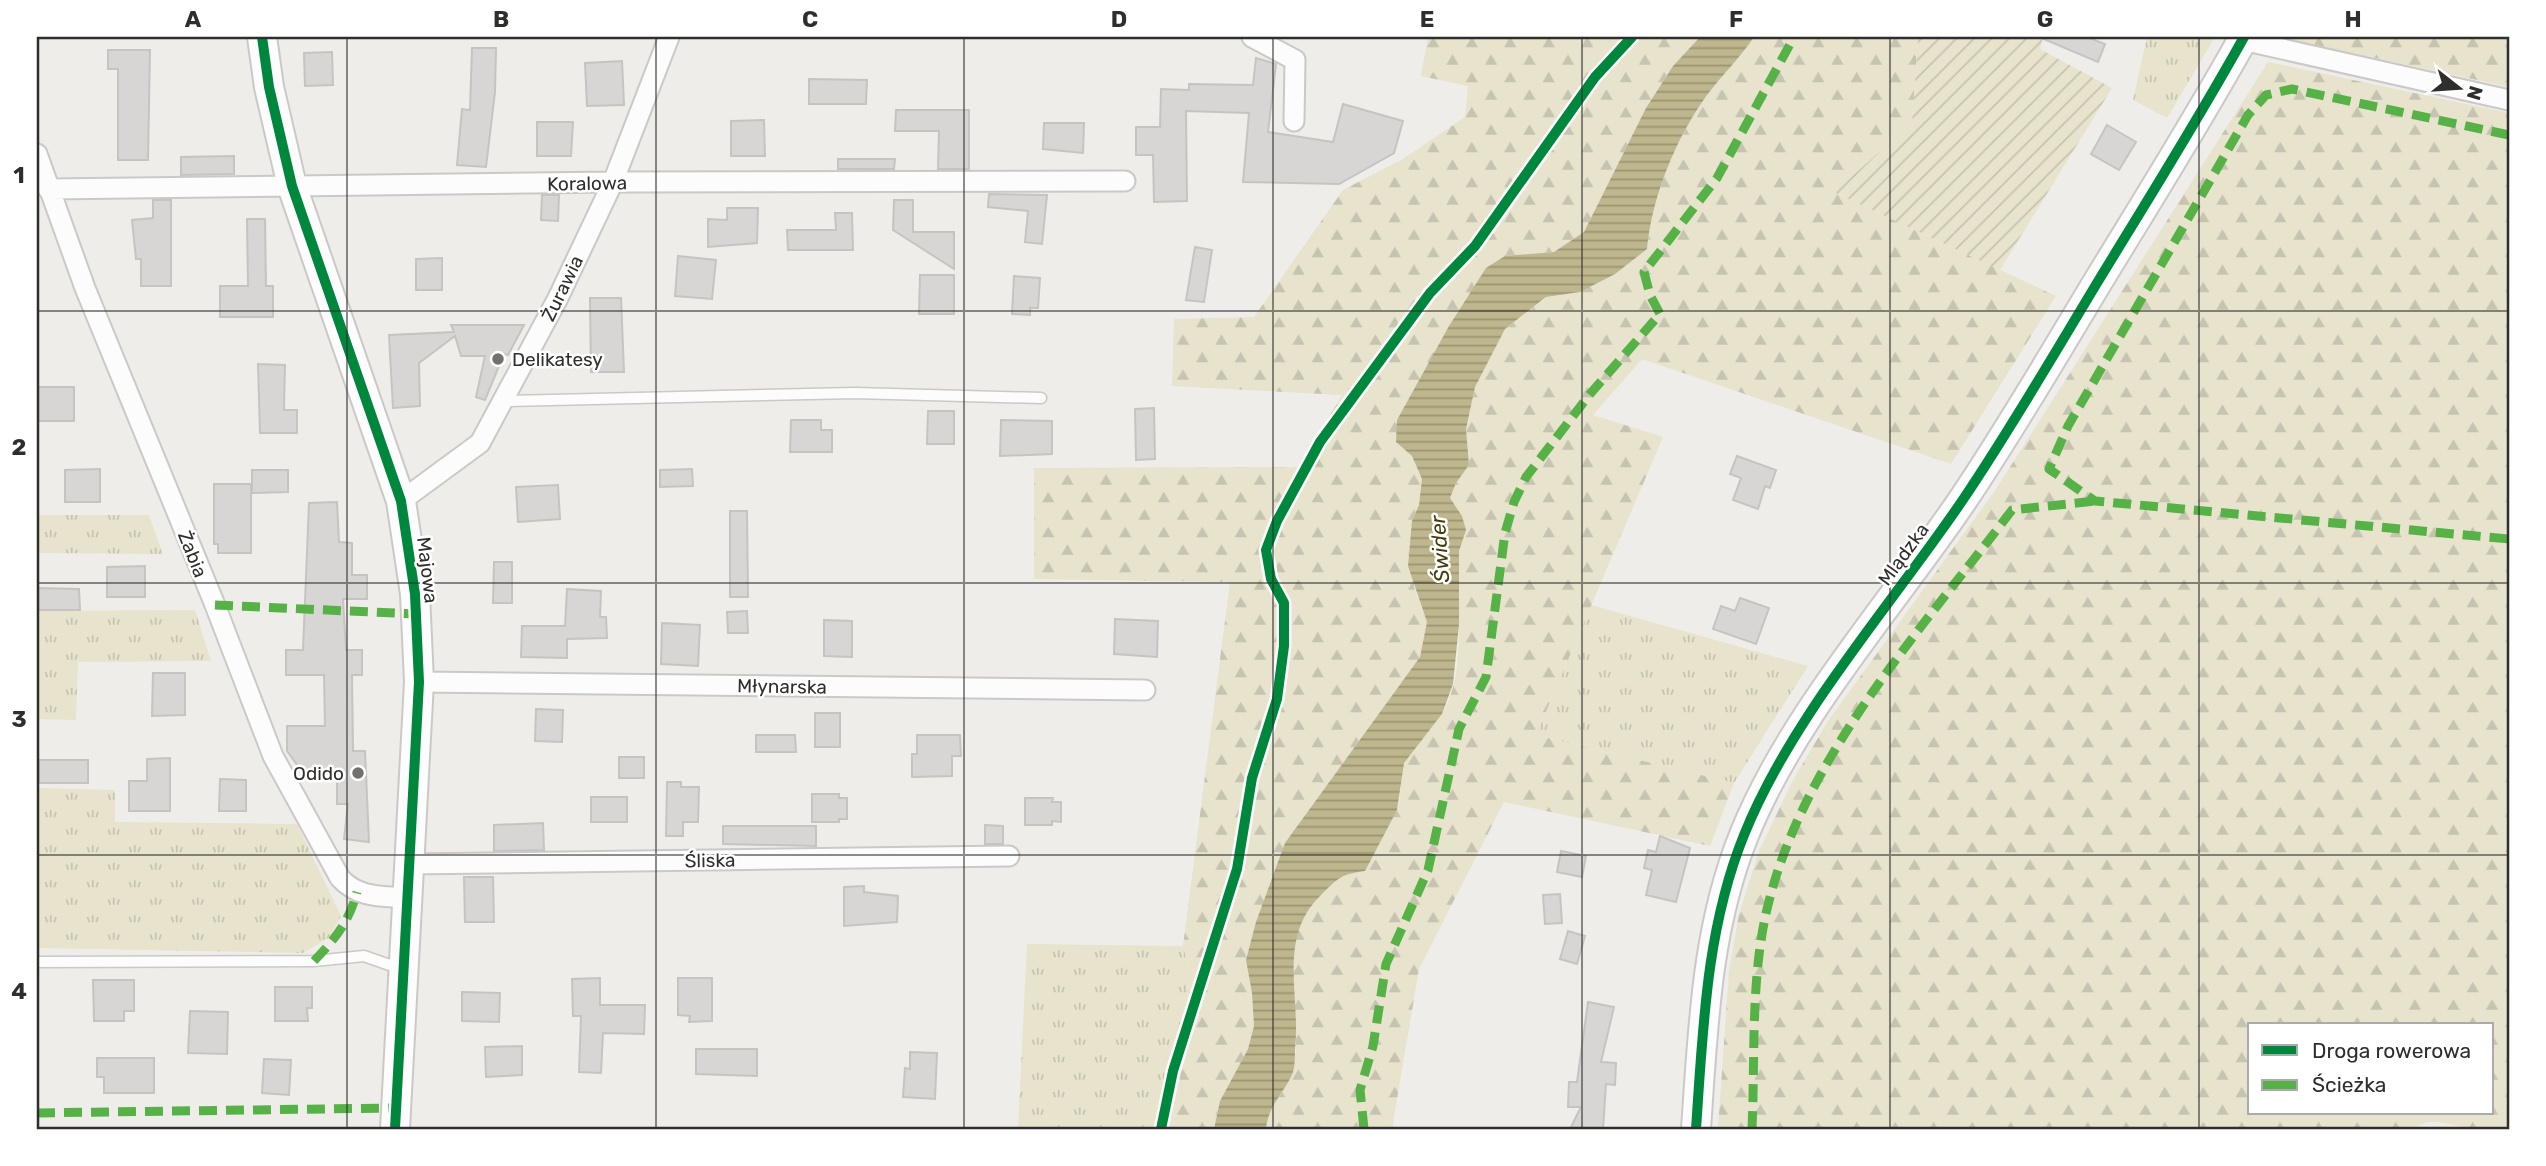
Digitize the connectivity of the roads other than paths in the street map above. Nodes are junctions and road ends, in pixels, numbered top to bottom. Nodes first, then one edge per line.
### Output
1 (262, 37) edge
2 (669, 37) edge
3 (1252, 37) edge
4 (2244, 39) edge
5 (2509, 100) edge
6 (1294, 121) dead end
7 (37, 154) edge
8 (1125, 181) dead end
9 (613, 182) junction
10 (292, 186) junction
11 (48, 189) junction
12 (1041, 398) dead end
13 (503, 401) junction
14 (401, 501) junction
15 (419, 682) junction
16 (1145, 690) dead end
17 (1009, 856) dead end
18 (410, 864) junction
19 (407, 898) junction
20 (37, 962) edge
21 (405, 970) junction
22 (395, 1129) edge
23 (1696, 1129) edge

1 - 10 street, Majowa
2 - 9 street, Żurawia
3 - 6 street
4 - 5 street
4 - 23 street, Mlądzka
7 - 11 street, Żabia
8 - 9 street, Koralowa
9 - 10 street, Koralowa
9 - 13 street, Żurawia
10 - 11 street, Koralowa
10 - 14 street, Majowa
11 - 19 street, Żabia
12 - 13 lane
13 - 14 street, Żurawia
14 - 15 street, Majowa
15 - 16 street, Młynarska
15 - 18 street, Majowa
17 - 18 street, Śliska
18 - 19 street, Majowa
19 - 21 street, Majowa
20 - 21 lane
21 - 22 street, Majowa

